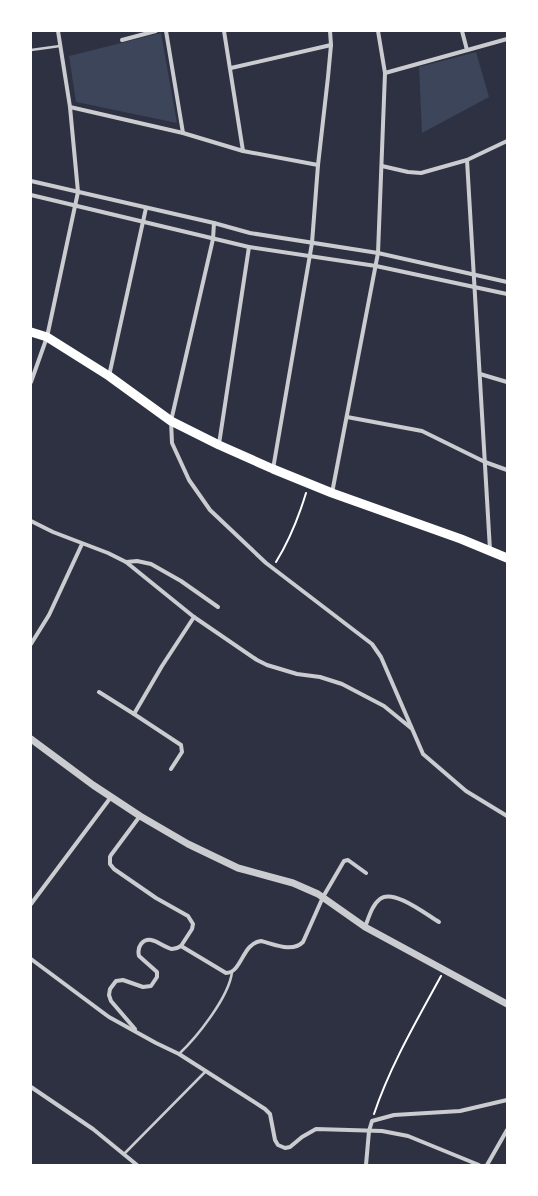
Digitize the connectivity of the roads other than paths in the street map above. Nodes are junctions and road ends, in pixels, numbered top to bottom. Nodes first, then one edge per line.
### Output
1 (58, 31) edge
2 (156, 31) edge
3 (166, 31) edge
4 (224, 31) edge
5 (330, 31) edge
6 (378, 31) edge
7 (462, 31) edge
8 (507, 39) edge
9 (122, 40) dead end
10 (330, 45) junction
11 (60, 46) junction
12 (31, 50) edge
13 (467, 50) junction
14 (231, 68) junction
15 (385, 73) junction
16 (70, 107) junction
17 (183, 133) junction
18 (507, 141) edge
19 (243, 151) junction
20 (467, 160) junction
21 (318, 164) junction
22 (382, 166) junction
23 (31, 181) edge
24 (78, 192) junction
25 (31, 195) edge
26 (76, 206) junction
27 (146, 208) junction
28 (142, 221) junction
29 (214, 223) junction
30 (213, 239) junction
31 (312, 243) junction
32 (249, 247) junction
33 (378, 253) junction
34 (310, 256) junction
35 (376, 266) junction
36 (474, 275) junction
37 (507, 282) edge
38 (474, 287) junction
39 (507, 294) edge
40 (31, 332) edge
41 (46, 337) junction
42 (480, 374) junction
43 (109, 376) junction
44 (31, 382) edge
45 (507, 382) edge
46 (347, 417) junction
47 (171, 421) junction
48 (219, 445) junction
49 (485, 462) junction
50 (273, 469) junction
51 (507, 470) edge
52 (332, 493) junction
53 (31, 521) edge
54 (82, 544) junction
55 (490, 552) junction
56 (507, 558) edge
57 (126, 562) junction
58 (218, 607) dead end
59 (194, 617) junction
60 (31, 644) edge
61 (99, 692) dead end
62 (134, 714) junction
63 (412, 729) junction
64 (31, 739) edge
65 (171, 769) dead end
66 (111, 797) junction
67 (140, 816) junction
68 (507, 816) edge
69 (366, 873) dead end
70 (323, 897) junction
71 (31, 904) edge
72 (439, 922) dead end
73 (365, 927) junction
74 (181, 946) junction
75 (31, 959) edge
76 (232, 972) junction
77 (507, 1004) edge
78 (136, 1031) junction
79 (179, 1054) junction
80 (206, 1071) junction
81 (31, 1087) edge
82 (507, 1100) edge
83 (507, 1130) edge
84 (369, 1131) junction
85 (124, 1154) junction
86 (137, 1165) edge
87 (366, 1165) edge
88 (479, 1165) edge
89 (488, 1165) edge

1 - 11 street
2 - 9 street
3 - 17 street
4 - 14 street
5 - 10 street
6 - 15 street
7 - 13 street
8 - 13 street
10 - 14 street
10 - 21 street
11 - 12 lane
11 - 16 street
13 - 15 street
14 - 19 street
15 - 22 street
16 - 17 street
16 - 24 street
17 - 19 street
18 - 20 street
19 - 21 street
20 - 22 street
20 - 36 street
21 - 31 street
22 - 33 street
23 - 24 street
24 - 26 street
24 - 27 street
25 - 26 street
26 - 28 street
26 - 41 street
27 - 28 street
27 - 29 street
28 - 30 street
28 - 43 street
29 - 30 street
29 - 31 street
30 - 32 street
30 - 47 street
31 - 33 street
31 - 34 street
32 - 34 street
32 - 48 street
33 - 35 street
33 - 36 street
34 - 35 street
34 - 50 street
35 - 38 street
35 - 46 street
36 - 37 street
36 - 38 street
38 - 39 street
38 - 42 street
40 - 41 highway
41 - 43 highway
41 - 44 street
42 - 45 street
42 - 49 street
43 - 47 highway
46 - 49 street
46 - 52 street
47 - 48 highway
47 - 63 street
48 - 50 highway
49 - 51 street
49 - 55 street
50 - 52 highway
52 - 55 highway
53 - 54 street
54 - 57 street
54 - 60 street
55 - 56 highway
57 - 58 street
57 - 59 street
59 - 62 street
59 - 63 street
61 - 62 street
62 - 65 street
63 - 68 street
64 - 66 street
66 - 67 street
66 - 71 street
67 - 70 street
67 - 74 street
69 - 70 street
70 - 73 street
70 - 76 street
72 - 73 street
73 - 77 street
74 - 76 street
74 - 78 street
75 - 78 street
76 - 79 lane
78 - 79 street
79 - 80 street
80 - 84 street
80 - 85 lane
81 - 85 street
82 - 84 street
83 - 89 street
84 - 87 street
84 - 88 street
85 - 86 street

